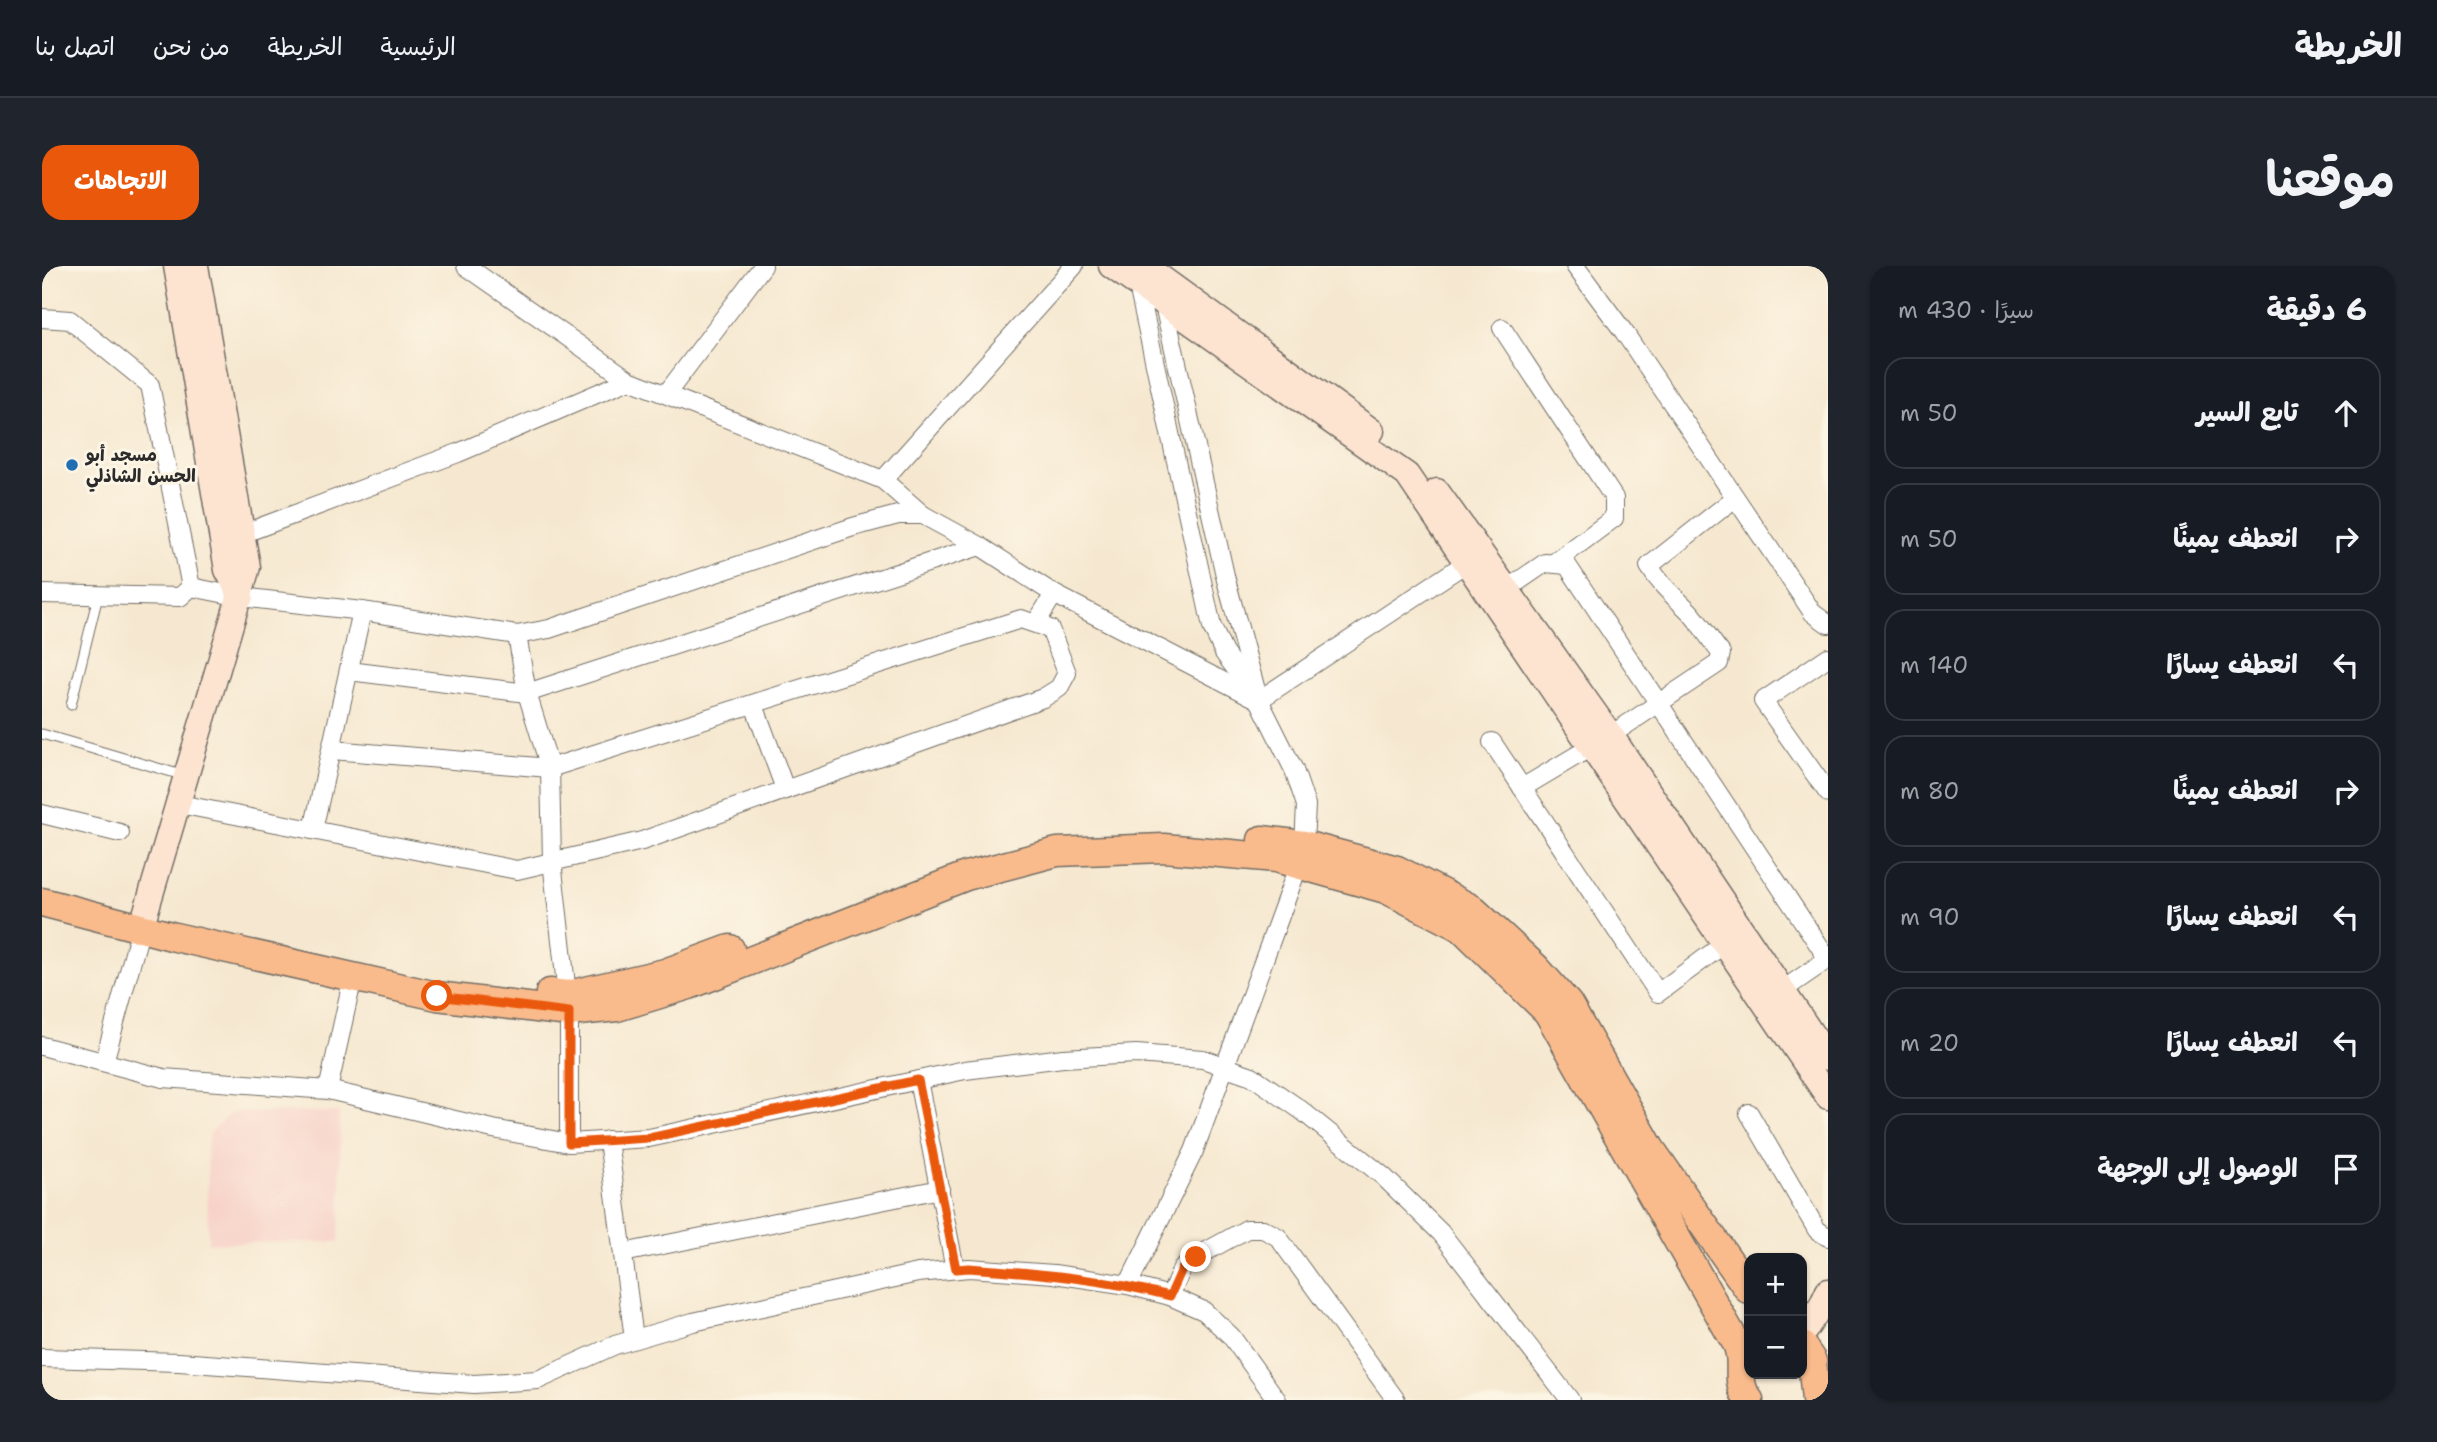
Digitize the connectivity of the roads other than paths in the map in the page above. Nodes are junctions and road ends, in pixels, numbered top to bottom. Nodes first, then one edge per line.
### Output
1 (176, 266) edge
2 (196, 266) edge
3 (466, 266) edge
4 (763, 266) edge
5 (1074, 266) edge
6 (1111, 266) edge
7 (1575, 266) edge
8 (1139, 271) edge
9 (1164, 305) junction
10 (42, 318) edge
11 (1502, 328) dead end
12 (629, 380) junction
13 (667, 393) junction
14 (883, 480) junction
15 (1735, 498) junction
16 (923, 515) junction
17 (242, 534) junction
18 (980, 545) junction
19 (1555, 562) junction
20 (1466, 563) junction
21 (191, 587) junction
22 (1507, 589) junction
23 (42, 594) edge
24 (1054, 594) junction
25 (98, 596) junction
26 (241, 597) junction
27 (362, 611) junction
28 (1036, 622) junction
29 (1828, 624) edge
30 (517, 635) junction
31 (1828, 657) edge
32 (349, 671) junction
33 (527, 693) junction
34 (1259, 700) junction
35 (1660, 703) junction
36 (71, 705) dead end
37 (754, 705) junction
38 (42, 734) edge
39 (1601, 741) junction
40 (1492, 742) dead end
41 (332, 750) junction
42 (550, 768) junction
43 (187, 777) junction
44 (1522, 788) junction
45 (785, 789) junction
46 (1828, 793) edge
47 (179, 804) junction
48 (42, 814) edge
49 (313, 830) junction
50 (120, 833) dead end
51 (1301, 855) junction
52 (552, 860) junction
53 (42, 886) edge
54 (42, 902) edge
55 (143, 920) junction
56 (1724, 944) junction
57 (1828, 959) edge
58 (353, 977) junction
59 (1783, 990) junction
60 (569, 1004) junction
61 (42, 1046) edge
62 (1828, 1058) edge
63 (104, 1062) junction
64 (1226, 1067) junction
65 (918, 1080) junction
66 (328, 1090) junction
67 (1828, 1097) edge
68 (1749, 1113) dead end
69 (608, 1140) junction
70 (569, 1143) junction
71 (940, 1189) junction
72 (1828, 1237) edge
73 (623, 1253) junction
74 (956, 1269) junction
75 (1744, 1283) edge
76 (1128, 1285) junction
77 (1828, 1291) edge
78 (1170, 1296) junction
79 (1807, 1327) edge
80 (634, 1339) junction
81 (1744, 1346) edge
82 (1744, 1352) edge
83 (1807, 1354) edge
84 (42, 1358) edge
85 (1828, 1366) edge
86 (1814, 1397) edge
87 (1394, 1399) edge
88 (1277, 1400) edge
89 (1570, 1400) edge
90 (1749, 1400) edge

1 - 26 main road
2 - 17 main road
3 - 12 street
4 - 13 street
5 - 14 street
6 - 8 main road
7 - 15 street
8 - 9 main road
8 - 22 main road
8 - 34 street
9 - 20 main road
9 - 34 street
10 - 21 street
11 - 19 street
12 - 13 street
12 - 17 street
13 - 14 street
14 - 16 street
15 - 29 street
15 - 35 street
16 - 18 street
16 - 30 street
17 - 26 main road
18 - 24 street
18 - 33 street
19 - 22 street
19 - 35 street
20 - 34 street
20 - 39 main road
21 - 25 street
21 - 26 street
22 - 39 main road
23 - 25 street
24 - 28 street
24 - 34 street
25 - 36 lane
26 - 27 street
26 - 43 main road
27 - 30 street
27 - 32 street
28 - 37 street
28 - 45 street
30 - 33 street
31 - 46 street
32 - 33 street
32 - 41 street
33 - 42 street
34 - 51 street
35 - 39 street
35 - 57 street
37 - 42 street
37 - 45 street
38 - 43 lane
39 - 44 street
39 - 56 main road
39 - 59 main road
40 - 44 street
41 - 42 street
41 - 49 street
42 - 52 street
43 - 47 main road
44 - 56 street
45 - 52 street
47 - 49 street
47 - 55 main road
48 - 50 street
49 - 52 street
51 - 60 main road
51 - 64 street
51 - 75 main road
51 - 81 main road
52 - 60 street
53 - 55 main road
54 - 55 main road
55 - 58 main road
55 - 60 main road
55 - 63 street
56 - 67 main road
57 - 59 street
58 - 60 main road
58 - 66 street
59 - 62 main road
60 - 70 street
61 - 63 street
63 - 66 street
64 - 65 street
64 - 76 street
64 - 89 street
65 - 69 street
65 - 71 street
66 - 70 street
68 - 72 street
69 - 70 street
69 - 73 street
71 - 73 street
71 - 74 street
73 - 80 street
74 - 76 street
74 - 80 street
76 - 78 street
77 - 79 main road
78 - 87 street
78 - 88 street
80 - 84 street
82 - 90 main road
83 - 86 main road
85 - 86 main road

